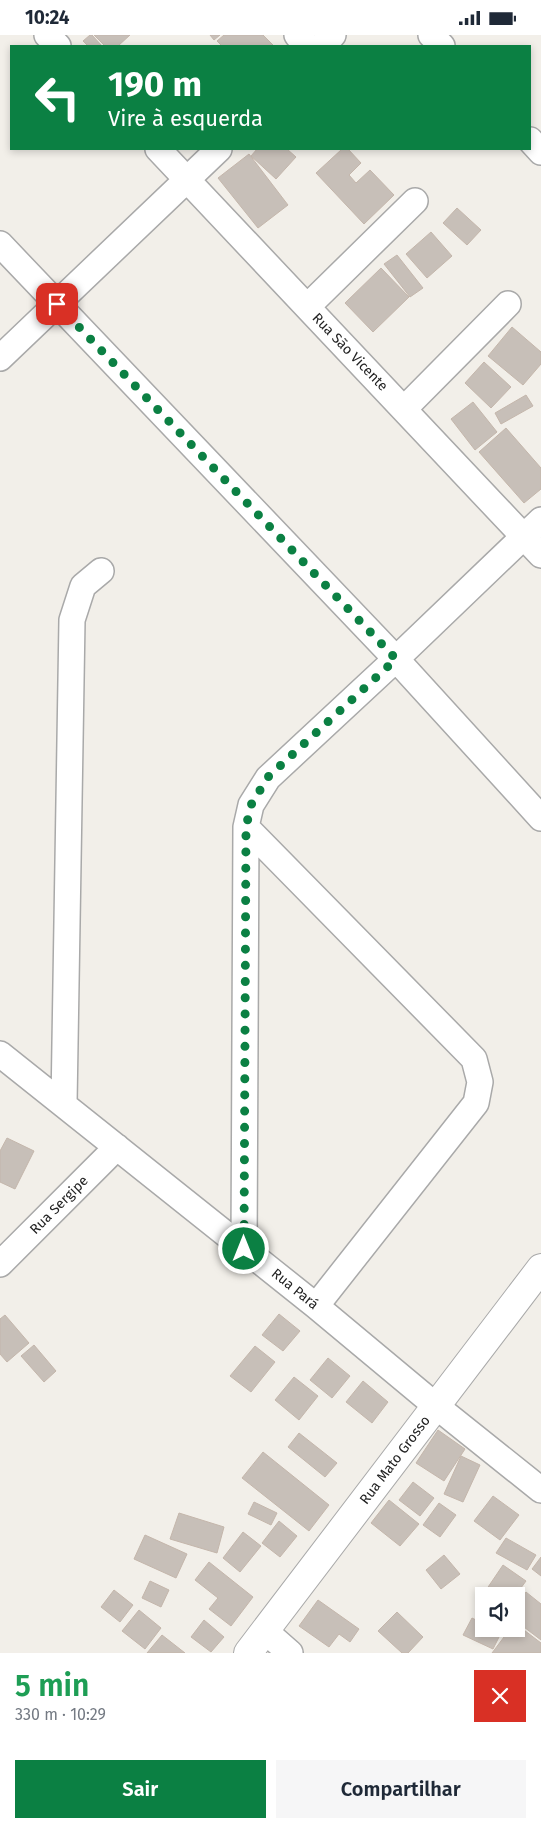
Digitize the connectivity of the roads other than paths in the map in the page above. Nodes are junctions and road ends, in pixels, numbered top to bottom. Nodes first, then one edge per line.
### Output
1 (47, 35) edge
2 (297, 35) edge
3 (334, 35) edge
4 (431, 35) edge
5 (57, 45) edge
6 (306, 45) edge
7 (323, 45) edge
8 (441, 45) edge
9 (531, 141) edge
10 (159, 150) edge
11 (218, 150) edge
12 (541, 152) edge
13 (188, 180) junction
14 (415, 201) dead end
15 (0, 244) edge
16 (57, 304) junction
17 (508, 304) dead end
18 (307, 307) junction
19 (0, 358) edge
20 (404, 409) junction
21 (541, 520) edge
22 (523, 537) junction
23 (541, 555) edge
24 (101, 571) dead end
25 (396, 659) junction
26 (541, 818) edge
27 (246, 827) junction
28 (0, 1054) edge
29 (64, 1104) junction
30 (117, 1147) junction
31 (244, 1249) junction
32 (0, 1264) edge
33 (541, 1268) edge
34 (316, 1306) junction
35 (436, 1407) junction
36 (541, 1489) edge
37 (265, 1631) junction
38 (248, 1653) edge
39 (290, 1653) edge

1 - 5 street
2 - 6 street
3 - 7 street
4 - 8 street
9 - 12 street
10 - 13 street, Rua São Vicente
11 - 13 street
13 - 16 street
13 - 18 street, Rua São Vicente
14 - 18 street
15 - 16 street
16 - 19 street
16 - 25 street
17 - 20 street
18 - 20 street, Rua São Vicente
20 - 22 street, Rua São Vicente
21 - 22 street
22 - 23 street, Rua São Vicente
22 - 25 street
24 - 29 street
25 - 26 street
25 - 27 street
27 - 31 street
27 - 34 street
28 - 29 street, Rua Pará
29 - 30 street, Rua Pará
30 - 31 street, Rua Pará
30 - 32 street, Rua Sergipe
31 - 34 street, Rua Pará
33 - 35 street, Rua Mato Grosso
34 - 35 street, Rua Pará
35 - 36 street, Rua Pará
35 - 37 street, Rua Mato Grosso
37 - 38 street, Rua Mato Grosso
37 - 39 street

